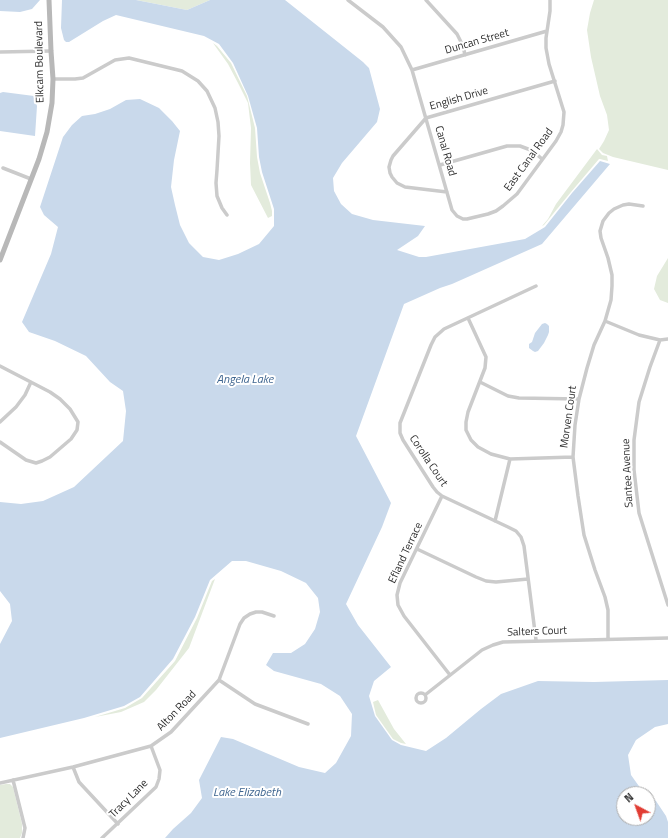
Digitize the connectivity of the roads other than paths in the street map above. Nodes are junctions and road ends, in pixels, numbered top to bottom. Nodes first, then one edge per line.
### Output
1 (50, 0) edge
2 (348, 0) edge
3 (426, 0) edge
4 (550, 0) edge
5 (547, 31) junction
6 (51, 51) junction
7 (0, 52) edge
8 (465, 55) junction
9 (412, 70) junction
10 (53, 79) junction
11 (555, 81) junction
12 (426, 118) junction
13 (542, 159) junction
14 (440, 166) junction
15 (3, 168) dead end
16 (31, 179) junction
17 (447, 192) junction
18 (642, 206) dead end
19 (227, 216) dead end
20 (0, 260) edge
21 (536, 286) dead end
22 (468, 318) junction
23 (605, 321) junction
24 (668, 339) edge
25 (660, 340) junction
26 (0, 366) edge
27 (31, 382) junction
28 (480, 382) junction
29 (579, 399) junction
30 (0, 422) edge
31 (0, 442) edge
32 (573, 457) junction
33 (510, 459) junction
34 (442, 496) junction
35 (496, 521) junction
36 (416, 549) junction
37 (528, 579) junction
38 (668, 605) edge
39 (274, 616) dead end
40 (668, 638) edge
41 (608, 639) junction
42 (536, 640) junction
43 (450, 675) junction
44 (219, 680) junction
45 (425, 695) dead end
46 (308, 724) dead end
47 (151, 746) junction
48 (73, 767) junction
49 (14, 780) junction
50 (0, 783) edge
51 (118, 824) junction
52 (23, 838) edge
53 (102, 838) edge

1 - 6 street, Elkcam Boulevard
2 - 9 street, Canal Road
3 - 8 street
4 - 5 street, East Canal Road
5 - 8 street, Duncan Street
5 - 11 street, East Canal Road
6 - 7 street
6 - 10 street, Elkcam Boulevard
8 - 9 street, Duncan Street
9 - 12 street, Canal Road
10 - 16 street, Elkcam Boulevard
10 - 19 street
11 - 12 street, English Drive
11 - 13 street, East Canal Road
12 - 14 street, Canal Road
12 - 17 street, English Drive
13 - 14 street
13 - 17 street, East Canal Road
14 - 17 street, Canal Road
15 - 16 street
16 - 20 street, Elkcam Boulevard
18 - 23 street, Morven Court
21 - 22 street, Corolla Court
22 - 28 street
22 - 34 street, Corolla Court
23 - 25 street
23 - 29 street, Morven Court
24 - 25 street
25 - 38 street, Santee Avenue
26 - 27 street
27 - 30 street
27 - 31 street
28 - 29 street
28 - 33 street
29 - 32 street, Morven Court
32 - 33 street
32 - 41 street, Morven Court
33 - 35 street
34 - 35 street, Corolla Court
34 - 36 street, Efland Terrace
35 - 37 street, Corolla Court
36 - 37 street
36 - 43 street, Efland Terrace
37 - 42 street, Corolla Court
39 - 44 street, Alton Road
40 - 41 street, Salters Court
41 - 42 street, Salters Court
42 - 43 street, Salters Court
43 - 45 street, Salters Court
44 - 46 street
44 - 47 street, Alton Road
47 - 48 street, Alton Road
47 - 51 street, Tracy Lane
48 - 49 street, Alton Road
48 - 51 street
49 - 50 street, Alton Road
49 - 52 street
51 - 53 street, Tracy Lane

